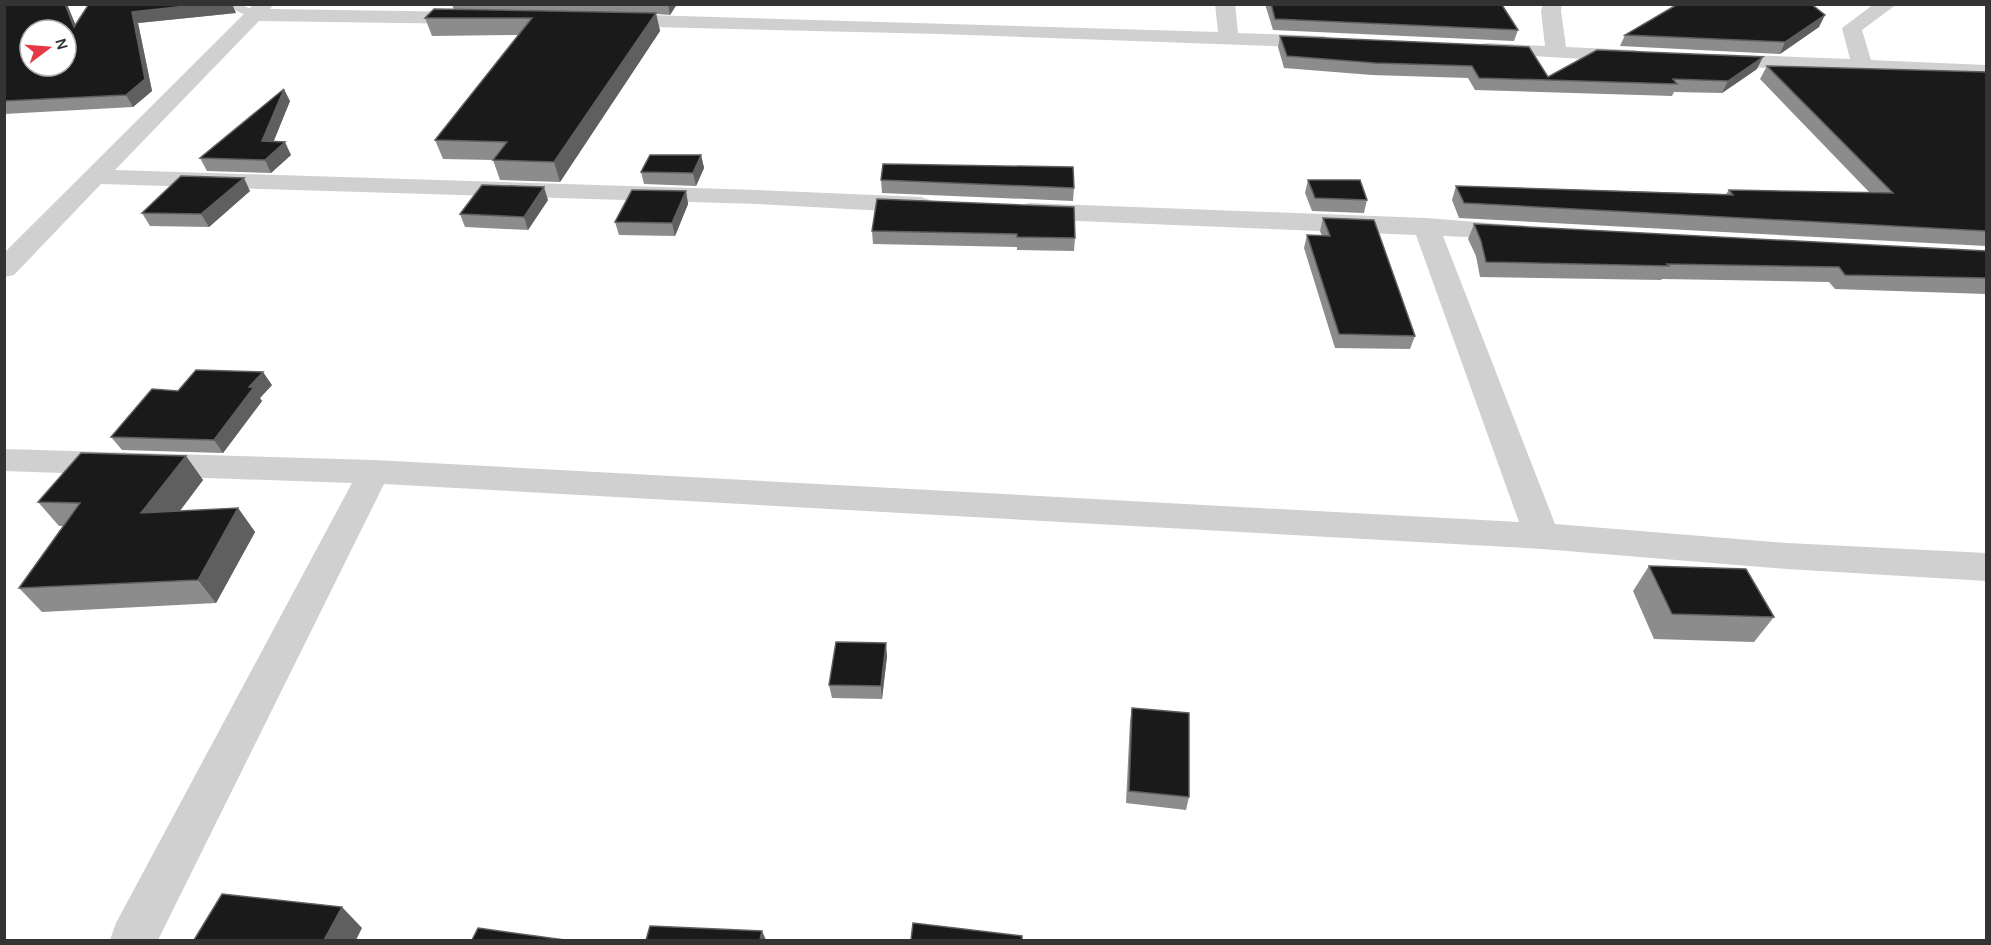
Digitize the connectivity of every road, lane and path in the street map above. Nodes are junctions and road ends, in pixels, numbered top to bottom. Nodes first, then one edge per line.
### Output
1 (229, 4) edge
2 (945, 4) edge
3 (1225, 4) edge
4 (1552, 4) edge
5 (1888, 4) edge
6 (260, 10) edge
7 (492, 18) edge
8 (599, 20) edge
9 (940, 28) junction
10 (1229, 37) junction
11 (1346, 43) edge
12 (1463, 48) edge
13 (1556, 52) junction
14 (1650, 57) edge
15 (1698, 59) edge
16 (1863, 67) junction
17 (1986, 71) edge
18 (96, 177) junction
19 (944, 206) edge
20 (1003, 209) edge
21 (1426, 226) junction
22 (1545, 233) edge
23 (4, 269) edge
24 (4, 460) edge
25 (374, 472) junction
26 (1542, 536) junction
27 (1986, 567) edge
28 (133, 940) edge

1 - 6 lane
2 - 9 street
3 - 10 street
4 - 13 street
5 - 16 street
6 - 7 street
6 - 18 street
8 - 9 street
9 - 10 street
10 - 11 street
12 - 13 street
13 - 14 street
15 - 16 street
16 - 17 street
18 - 19 street
18 - 23 street
20 - 21 street
21 - 22 street
21 - 26 street
24 - 25 street
25 - 26 street
25 - 28 street
26 - 27 street

